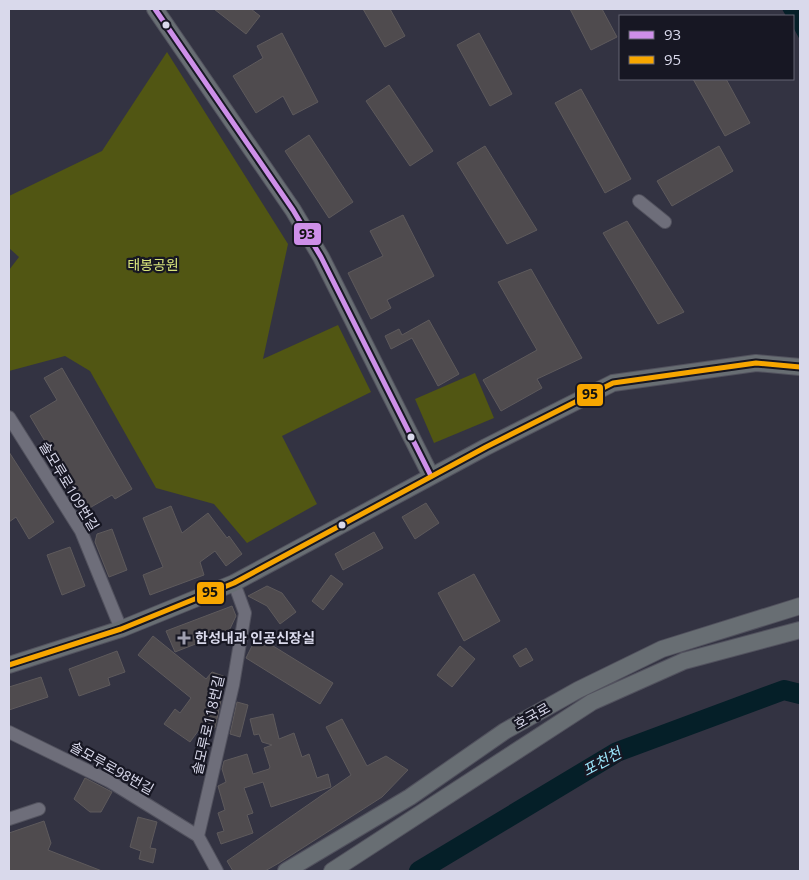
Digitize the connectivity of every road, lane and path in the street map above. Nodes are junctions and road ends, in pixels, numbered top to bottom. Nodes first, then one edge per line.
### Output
1 (155, 9) edge
2 (639, 200) dead end
3 (665, 222) dead end
4 (800, 367) edge
5 (9, 417) edge
6 (431, 476) junction
7 (234, 583) junction
8 (800, 606) edge
9 (121, 629) junction
10 (800, 630) edge
11 (9, 665) edge
12 (9, 732) edge
13 (39, 809) dead end
14 (9, 819) edge
15 (198, 836) junction
16 (217, 871) edge
17 (286, 871) edge
18 (332, 871) edge

1 - 6 main road
2 - 3 street
4 - 6 main road
5 - 9 street, 솔모루로109번길
6 - 7 main road
7 - 9 main road
7 - 15 street, 솔모루로118번길
8 - 17 main road, 호국로
9 - 11 main road
10 - 18 main road, 호국로
12 - 15 street, 솔모루로98번길
13 - 14 street
15 - 16 street

